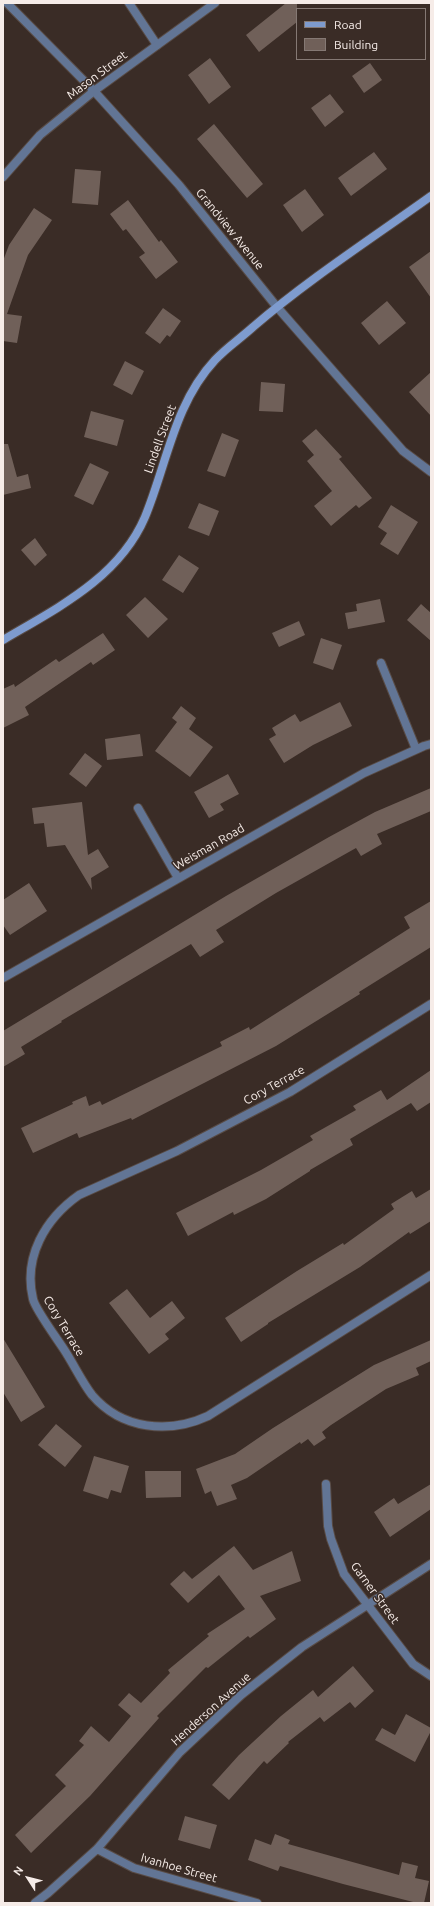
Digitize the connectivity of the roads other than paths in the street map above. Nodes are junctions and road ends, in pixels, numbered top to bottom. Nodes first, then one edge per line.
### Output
1 (7, 3) edge
2 (129, 3) edge
3 (215, 3) edge
4 (157, 45) junction
5 (94, 91) junction
6 (3, 177) edge
7 (431, 196) edge
8 (277, 307) junction
9 (431, 472) edge
10 (3, 640) edge
11 (381, 663) dead end
12 (431, 744) edge
13 (416, 749) junction
14 (138, 808) dead end
15 (178, 878) junction
16 (3, 978) edge
17 (431, 1004) edge
18 (431, 1275) edge
19 (326, 1484) dead end
20 (431, 1564) edge
21 (366, 1605) junction
22 (431, 1676) edge
23 (97, 1848) junction
24 (230, 1899) edge
25 (35, 1903) edge
26 (258, 1903) edge

1 - 5 street, Grandview Avenue
2 - 4 street
3 - 4 street, Mason Street
4 - 5 street, Mason Street
5 - 6 street, Mason Street
5 - 8 street, Grandview Avenue
7 - 8 street, Lindell Street
8 - 9 street, Grandview Avenue
8 - 10 street, Lindell Street
11 - 13 street
12 - 13 street, Weisman Road
13 - 15 street, Weisman Road
14 - 15 street
15 - 16 street, Weisman Road
17 - 18 street, Cory Terrace
19 - 21 street, Garner Street
20 - 21 street, Henderson Avenue
21 - 22 street, Garner Street
21 - 23 street, Henderson Avenue
23 - 24 street, Ivanhoe Street
23 - 25 street, Henderson Avenue
24 - 26 street, Ivanhoe Street

